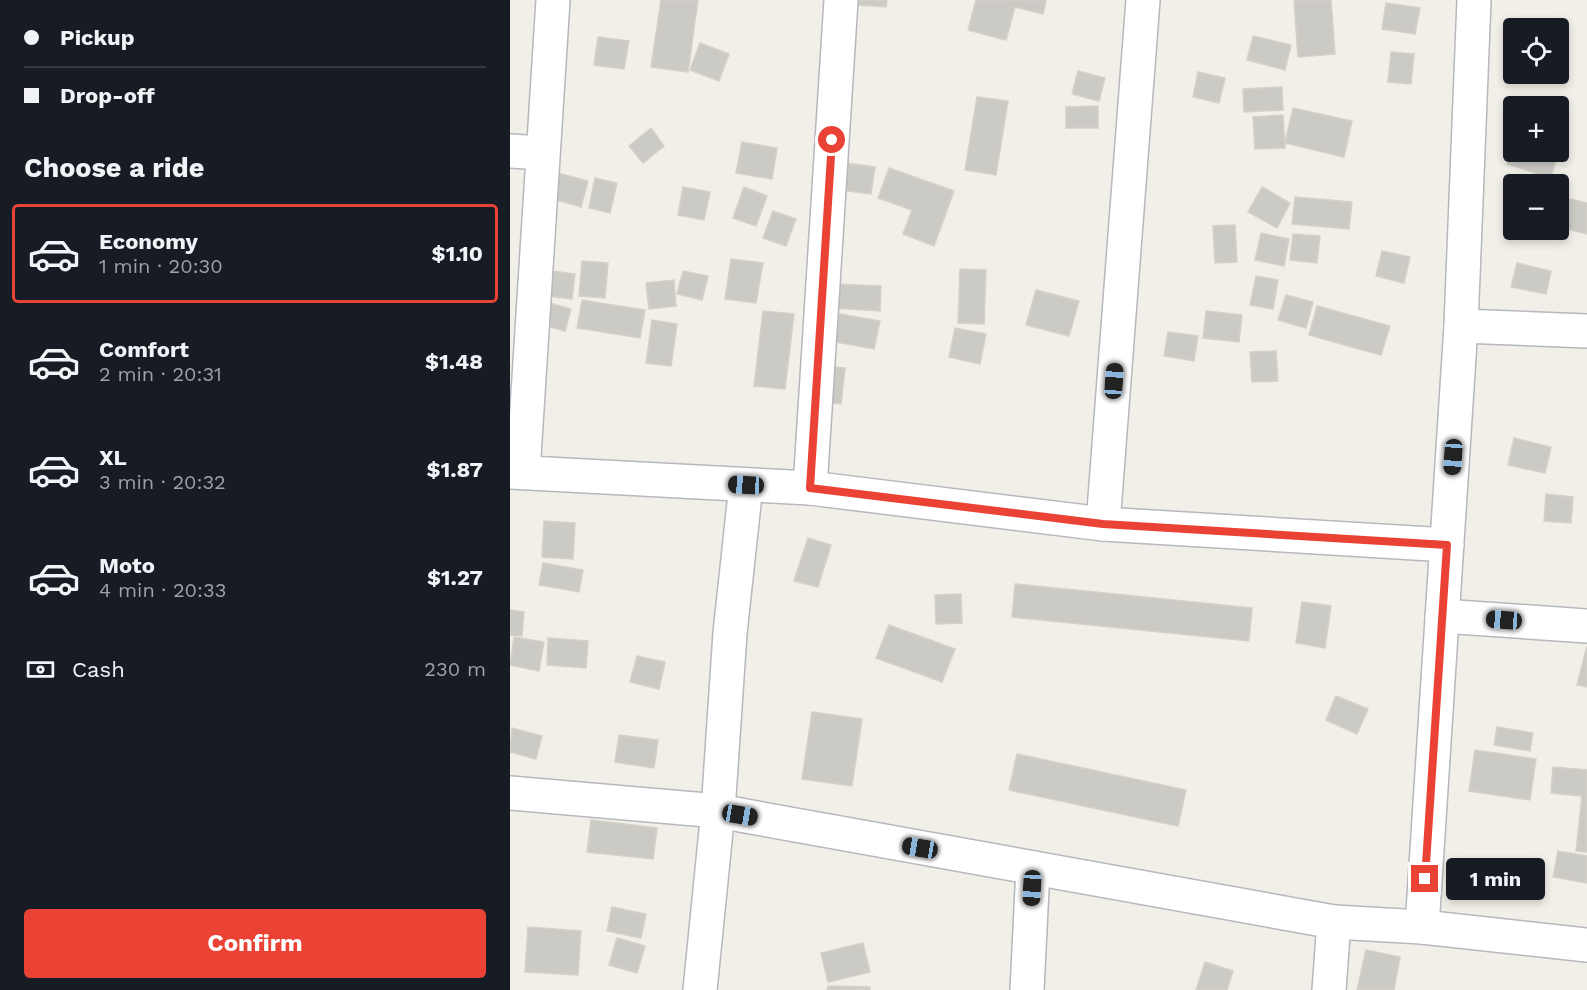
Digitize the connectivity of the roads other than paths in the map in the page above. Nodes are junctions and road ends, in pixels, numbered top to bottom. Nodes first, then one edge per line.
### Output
1 (553, 0) edge
2 (841, 0) edge
3 (1143, 0) edge
4 (1474, 0) edge
5 (510, 152) edge
6 (542, 153) junction
7 (1461, 326) junction
8 (1587, 331) edge
9 (516, 472) edge
10 (746, 485) junction
11 (810, 488) junction
12 (1103, 524) junction
13 (1447, 545) junction
14 (1442, 616) junction
15 (1587, 626) edge
16 (510, 793) edge
17 (718, 811) junction
18 (1033, 868) junction
19 (1334, 922) junction
20 (1422, 927) junction
21 (1587, 945) edge
22 (700, 990) edge
23 (1027, 990) edge
24 (1329, 990) edge

1 - 6 street
2 - 11 street
3 - 12 street
4 - 7 street
5 - 6 street
6 - 9 street
7 - 8 street
7 - 13 street
9 - 10 street
10 - 11 street
10 - 17 street
11 - 12 street
12 - 13 street
13 - 14 street
14 - 15 street
14 - 20 street
16 - 17 street
17 - 18 street
17 - 22 street
18 - 19 street
18 - 23 street
19 - 20 street
19 - 24 street
20 - 21 street

